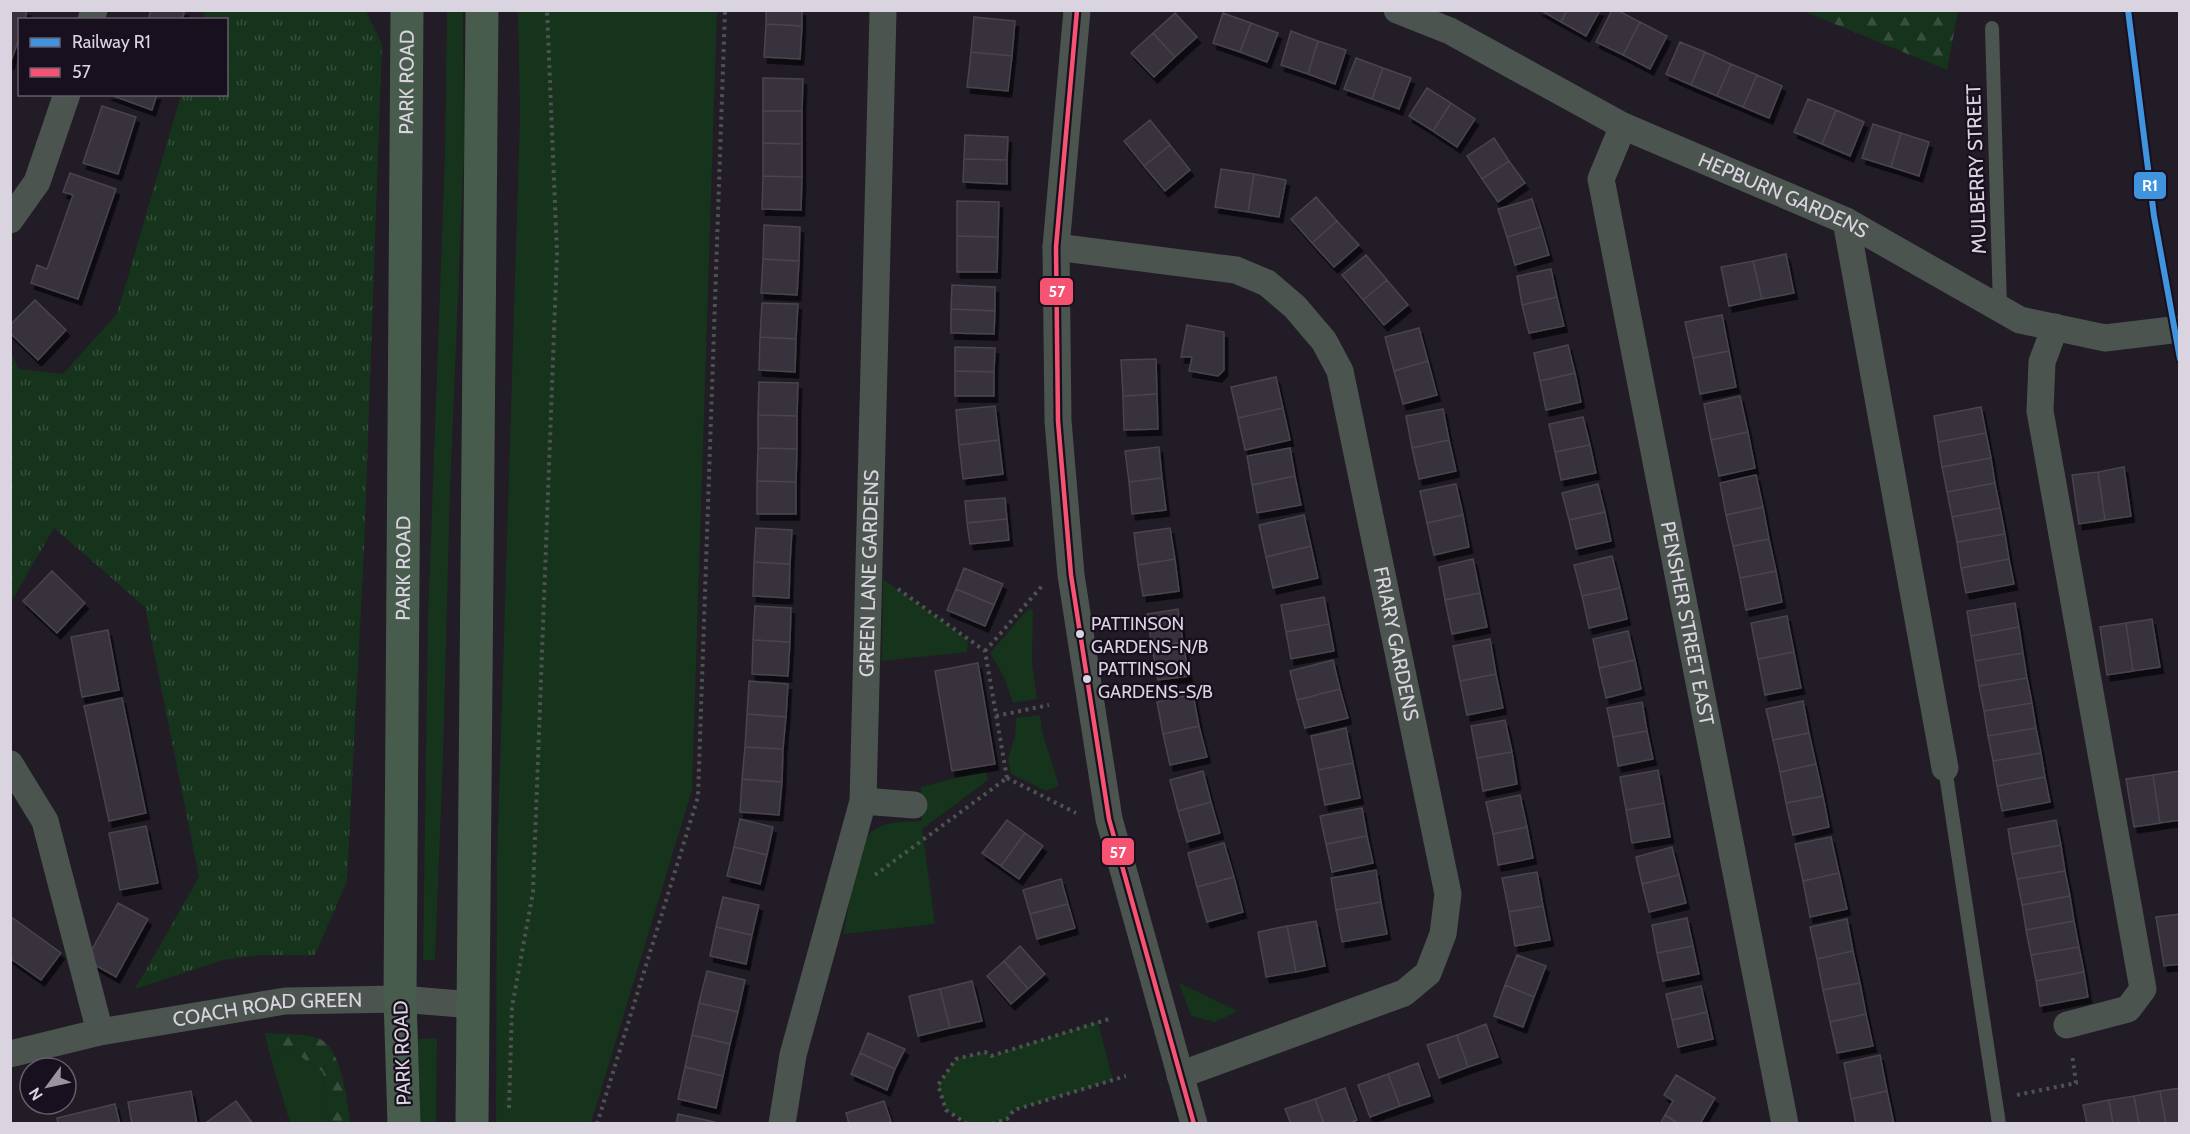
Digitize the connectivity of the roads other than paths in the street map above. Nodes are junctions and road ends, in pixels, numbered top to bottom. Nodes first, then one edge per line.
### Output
1 (407, 10) edge
2 (482, 10) edge
3 (1077, 10) edge
4 (1397, 10) edge
5 (883, 12) edge
6 (1992, 28) dead end
7 (65, 96) edge
8 (1623, 126) junction
9 (10, 220) edge
10 (1846, 221) junction
11 (1056, 248) junction
12 (2000, 308) junction
13 (2055, 327) junction
14 (2180, 329) edge
15 (10, 764) edge
16 (1945, 768) joint
17 (863, 801) junction
18 (914, 805) dead end
19 (400, 999) junction
20 (473, 1005) junction
21 (2067, 1025) road end
22 (100, 1032) junction
23 (10, 1054) edge
24 (1180, 1075) junction
25 (404, 1124) edge
26 (472, 1124) edge
27 (782, 1124) edge
28 (1194, 1124) edge
29 (1785, 1124) edge
30 (2000, 1124) edge

1 - 19 highway, PARK ROAD
2 - 20 highway
3 - 11 street
4 - 8 street, HEPBURN GARDENS
5 - 17 street, GREEN LANE GARDENS
6 - 12 lane, MULBERRY STREET
7 - 9 street
8 - 10 street, HEPBURN GARDENS
8 - 29 street, PENSHER STREET EAST
10 - 12 street, HEPBURN GARDENS
10 - 16 street
11 - 24 street
11 - 24 street, FRIARY GARDENS
12 - 13 street, HEPBURN GARDENS
13 - 14 street, HEPBURN GARDENS
13 - 21 street
15 - 22 street
16 - 30 lane
17 - 18 street
17 - 27 street, GREEN LANE GARDENS
19 - 20 street, COACH ROAD GREEN
19 - 22 street, COACH ROAD GREEN
19 - 25 highway, PARK ROAD
20 - 26 highway
22 - 23 street, COACH ROAD GREEN
24 - 28 street

